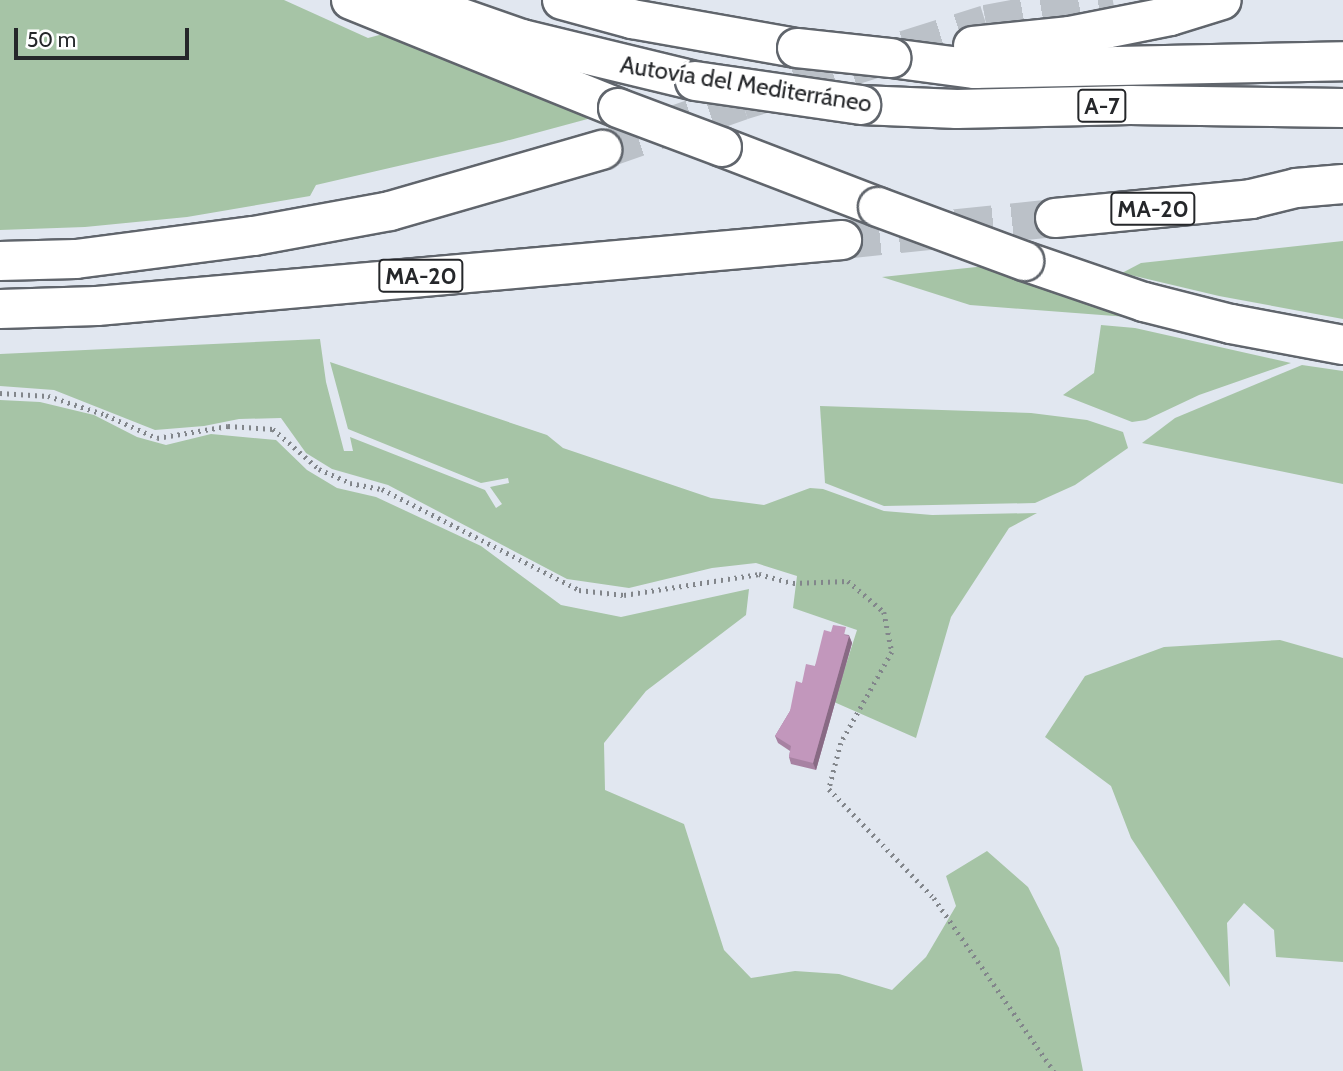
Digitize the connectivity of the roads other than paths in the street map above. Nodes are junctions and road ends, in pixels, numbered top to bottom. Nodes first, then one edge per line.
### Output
1 (351, 0) edge
2 (410, 0) edge
3 (562, 0) edge
4 (1222, 0) edge
5 (891, 58) junction
6 (1343, 61) edge
7 (1343, 108) edge
8 (602, 150) tunnel mouth
9 (1343, 184) edge
10 (1251, 200) junction
11 (1343, 206) edge
12 (1055, 218) tunnel mouth
13 (842, 240) tunnel mouth
14 (0, 261) edge
15 (0, 309) edge
16 (1343, 345) edge

1 - 16 highway, bridge
2 - 7 highway, Autovía del Mediterráneo / A-7, bridge
3 - 5 highway, Autovía del Mediterráneo / A-7, bridge
4 - 5 highway
5 - 6 highway, Autovía del Mediterráneo / A-7
8 - 14 highway
9 - 10 highway, MA-20
10 - 11 highway
10 - 12 highway, MA-20
13 - 15 highway, MA-20

